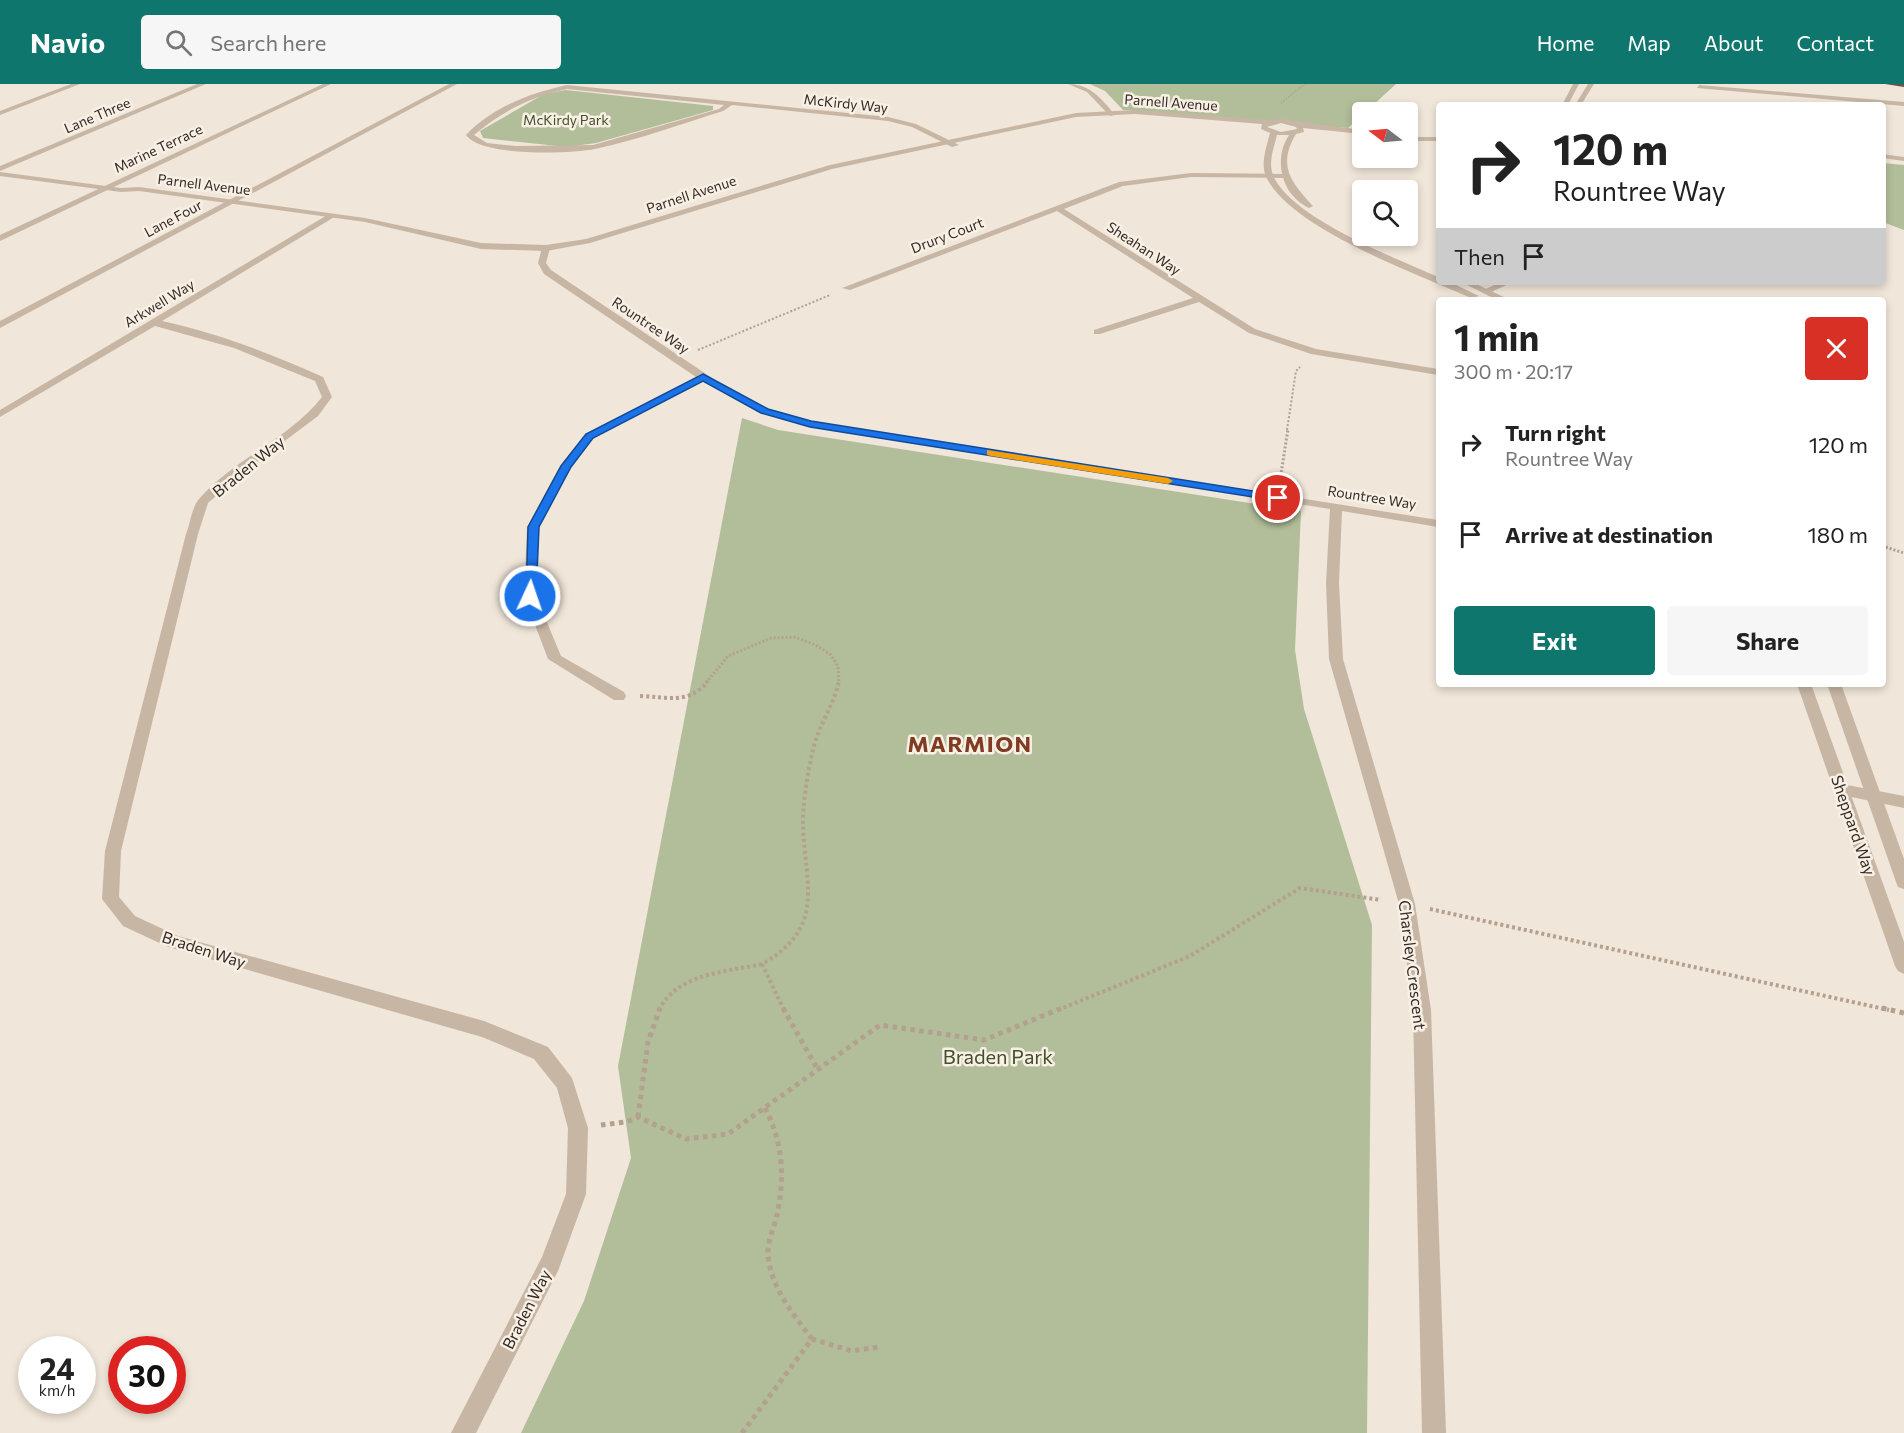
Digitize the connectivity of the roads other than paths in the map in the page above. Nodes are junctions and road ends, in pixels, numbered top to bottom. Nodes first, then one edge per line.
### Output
1 (77, 84) edge
2 (203, 84) edge
3 (328, 84) edge
4 (454, 84) edge
5 (1071, 84) edge
6 (1576, 84) edge
7 (1592, 84) edge
8 (1889, 84) edge
9 (1904, 85) edge
10 (1699, 87) dead end
11 (1567, 102) edge
12 (1580, 102) edge
13 (1870, 102) edge
14 (731, 103) junction
15 (1886, 103) edge
16 (1904, 105) edge
17 (0, 113) edge
18 (1110, 113) junction
19 (1269, 122) junction
20 (1298, 124) junction
21 (1269, 132) junction
22 (1352, 132) edge
23 (1296, 134) junction
24 (1352, 134) edge
25 (1436, 135) edge
26 (1418, 136) edge
27 (1418, 138) edge
28 (1436, 140) edge
29 (951, 143) junction
30 (1886, 157) edge
31 (1904, 159) edge
32 (0, 169) edge
33 (0, 174) edge
34 (1269, 176) junction
35 (1284, 176) junction
36 (106, 188) junction
37 (121, 190) junction
38 (234, 201) junction
39 (223, 207) junction
40 (1057, 208) junction
41 (327, 219) junction
42 (0, 238) edge
43 (545, 250) junction
44 (1436, 269) edge
45 (1436, 279) edge
46 (1452, 285) edge
47 (1469, 285) edge
48 (1504, 285) edge
49 (847, 288) road end
50 (1484, 296) edge
51 (1199, 299) junction
52 (153, 322) junction
53 (0, 325) edge
54 (1097, 332) dead end
55 (1436, 372) edge
56 (703, 377) junction
57 (0, 414) edge
58 (1336, 507) junction
59 (1436, 523) edge
60 (1805, 687) edge
61 (1835, 687) edge
62 (619, 696) road end
63 (1842, 790) junction
64 (1872, 796) junction
65 (1904, 802) edge
66 (1904, 882) edge
67 (1904, 966) edge
68 (463, 1433) edge
69 (1434, 1433) edge

1 - 17 street
2 - 32 street, Lane Three
3 - 36 street, Marine Terrace
4 - 38 street, Lane Four
5 - 18 street
6 - 11 street
7 - 12 street
8 - 9 highway
10 - 13 street
14 - 14 street, McKirdy Way
14 - 29 street, McKirdy Way
15 - 16 street
18 - 19 street, Parnell Avenue
18 - 21 street, Parnell Avenue
18 - 29 street, Parnell Avenue
19 - 20 street, Parnell Avenue
19 - 21 street
20 - 22 street, Parnell Avenue
20 - 23 street
21 - 23 street, Parnell Avenue
21 - 34 street
23 - 24 street, Parnell Avenue
23 - 35 street
25 - 26 street
27 - 28 street
29 - 43 street, Parnell Avenue
30 - 31 street
33 - 36 street, Parnell Avenue
34 - 35 street
34 - 40 street
34 - 45 street
35 - 44 street
36 - 37 street, Parnell Avenue
36 - 42 street, Marine Terrace
37 - 38 street, Parnell Avenue
37 - 39 street, Parnell Avenue
38 - 39 street, Lane Four
38 - 41 street, Parnell Avenue
39 - 41 street, Parnell Avenue
39 - 53 street, Lane Four
40 - 49 street, Drury Court
40 - 51 street, Sheahan Way
41 - 43 street, Parnell Avenue
41 - 52 street, Arkwell Way
43 - 56 street, Rountree Way
46 - 50 street
47 - 50 street
48 - 50 street
51 - 54 street
51 - 55 street, Sheahan Way
52 - 57 street, Arkwell Way
52 - 68 street, Braden Way
56 - 58 street, Rountree Way
56 - 62 street
58 - 59 street, Rountree Way
58 - 69 street, Charsley Crescent
60 - 63 street, Sheppard Way
61 - 64 street, Sheppard Way
63 - 64 street
63 - 67 street, Sheppard Way
64 - 65 street
64 - 66 street, Sheppard Way

